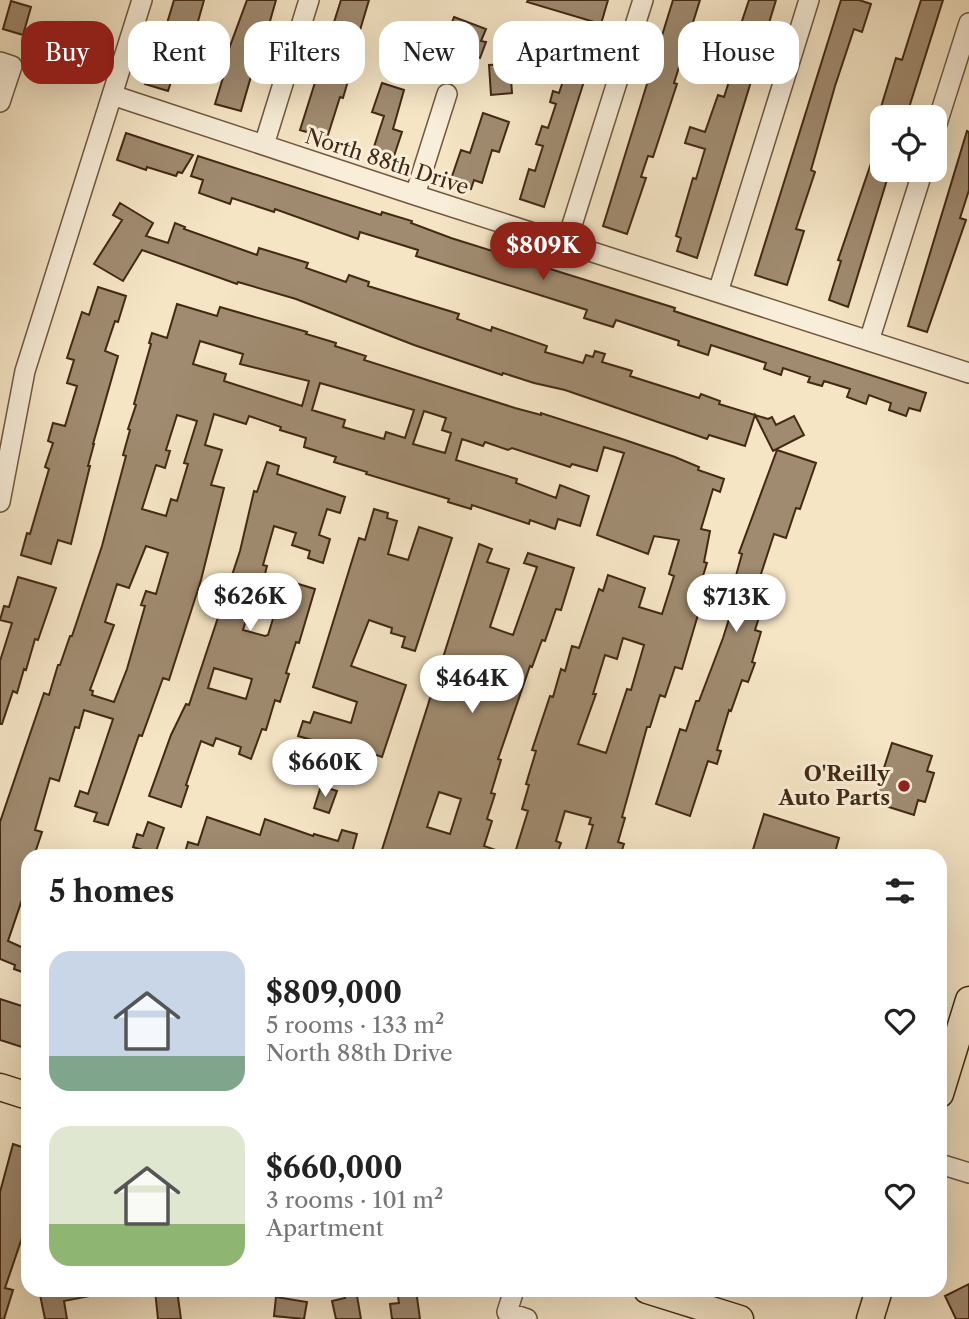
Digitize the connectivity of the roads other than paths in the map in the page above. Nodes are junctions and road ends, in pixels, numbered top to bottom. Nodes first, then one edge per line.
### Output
1 (142, 0) edge
2 (309, 0) edge
3 (643, 0) edge
4 (809, 0) edge
5 (969, 23) edge
6 (6, 64) edge
7 (447, 94) dead end
8 (112, 95) junction
9 (0, 102) edge
10 (943, 105) edge
11 (264, 145) junction
12 (919, 182) edge
13 (415, 195) junction
14 (566, 244) junction
15 (718, 292) junction
16 (869, 341) junction
17 (969, 373) edge
18 (5, 442) edge
19 (0, 502) edge
20 (969, 1000) edge
21 (947, 1071) edge
22 (0, 1087) edge
23 (21, 1094) edge
24 (947, 1166) edge
25 (969, 1173) edge
26 (512, 1297) edge
27 (669, 1297) edge
28 (877, 1297) edge
29 (506, 1316) edge
30 (527, 1319) edge
31 (740, 1319) edge
32 (870, 1319) edge

1 - 8 street
2 - 11 street
3 - 14 street
4 - 15 street
5 - 10 street
6 - 9 street
7 - 13 street
8 - 11 street, North 88th Drive
8 - 18 street
11 - 13 street, North 88th Drive
12 - 16 street
13 - 14 street, North 88th Drive
14 - 15 street, North 88th Drive
15 - 16 street, North 88th Drive
16 - 17 street, North 88th Drive
18 - 19 street
20 - 21 main road
22 - 23 main road
24 - 25 street
26 - 29 street
27 - 31 main road
28 - 32 main road
29 - 30 street

